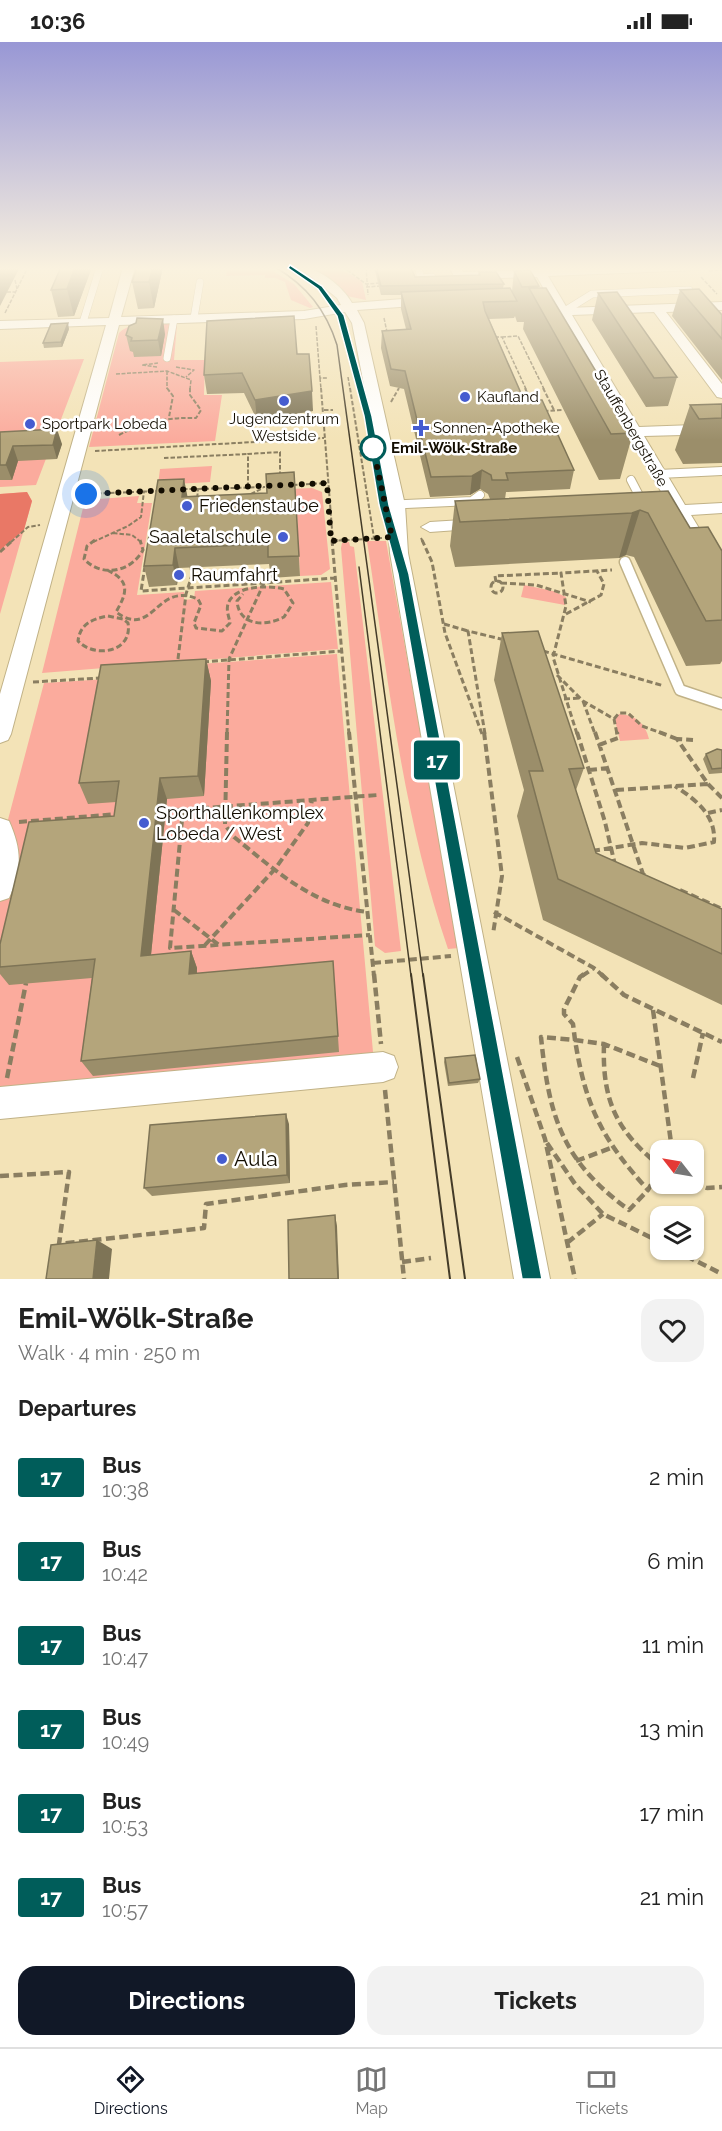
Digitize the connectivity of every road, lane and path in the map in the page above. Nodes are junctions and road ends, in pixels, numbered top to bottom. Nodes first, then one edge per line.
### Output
1 (113, 325) edge
2 (173, 325) edge
3 (346, 325) edge
4 (386, 325) edge
5 (571, 325) edge
6 (670, 325) edge
7 (316, 326) dead end
8 (387, 333) edge
9 (502, 337) junction
10 (490, 338) edge
11 (167, 358) dead end
12 (167, 371) junction
13 (517, 371) junction
14 (509, 372) edge
15 (99, 374) junction
16 (348, 377) dead end
17 (320, 378) junction
18 (328, 378) dead end
19 (399, 388) dead end
20 (722, 394) edge
21 (391, 402) dead end
22 (324, 410) junction
23 (333, 410) dead end
24 (554, 410) junction
25 (563, 410) dead end
26 (169, 417) junction
27 (722, 429) edge
28 (634, 432) junction
29 (119, 435) dead end
30 (324, 438) junction
31 (102, 451) dead end
32 (248, 454) junction
33 (164, 458) dead end
34 (722, 471) edge
35 (658, 474) junction
36 (280, 475) edge
37 (631, 480) dead end
38 (327, 483) junction
39 (291, 485) edge
40 (248, 487) junction
41 (265, 487) junction
42 (273, 487) edge
43 (198, 489) junction
44 (157, 490) junction
45 (168, 490) edge
46 (178, 490) edge
47 (144, 491) junction
48 (86, 494) dead end
49 (156, 495) edge
50 (467, 495) dead end
51 (480, 495) dead end
52 (246, 496) edge
53 (266, 498) edge
54 (458, 502) junction
55 (390, 505) junction
56 (722, 508) edge
57 (195, 510) edge
58 (680, 510) junction
59 (650, 515) junction
60 (627, 517) edge
61 (500, 523) edge
62 (28, 527) dead end
63 (113, 533) junction
64 (426, 536) joint
65 (331, 541) junction
66 (389, 543) junction
67 (148, 549) edge
68 (0, 552) edge
69 (190, 557) edge
70 (625, 562) joint
71 (107, 570) junction
72 (597, 571) junction
73 (561, 573) junction
74 (335, 578) junction
75 (722, 582) edge
76 (263, 584) junction
77 (187, 592) junction
78 (567, 593) junction
79 (243, 594) junction
80 (591, 602) junction
81 (566, 614) junction
82 (123, 619) junction
83 (246, 620) junction
84 (443, 624) junction
85 (468, 631) junction
86 (511, 642) edge
87 (532, 648) edge
88 (341, 651) junction
89 (553, 655) junction
90 (178, 659) edge
91 (229, 659) junction
92 (196, 662) edge
93 (186, 663) edge
94 (177, 664) edge
95 (556, 674) junction
96 (15, 677) junction
97 (106, 677) edge
98 (680, 690) junction
99 (564, 699) junction
100 (582, 700) junction
101 (722, 704) edge
102 (614, 719) junction
103 (0, 734) edge
104 (677, 739) junction
105 (693, 740) dead end
106 (486, 743) junction
107 (599, 745) junction
108 (608, 768) junction
109 (588, 770) junction
110 (708, 784) junction
111 (675, 786) junction
112 (616, 790) junction
113 (716, 790) junction
114 (722, 792) edge
115 (378, 795) dead end
116 (357, 796) junction
117 (722, 798) edge
118 (312, 800) junction
119 (224, 806) junction
120 (183, 809) junction
121 (722, 810) edge
122 (165, 811) dead end
123 (125, 813) edge
124 (708, 813) junction
125 (28, 821) edge
126 (0, 829) edge
127 (715, 835) junction
128 (722, 836) edge
129 (633, 846) junction
130 (611, 849) junction
131 (589, 851) edge
132 (616, 867) edge
133 (275, 869) junction
134 (653, 878) edge
135 (672, 887) edge
136 (0, 889) edge
137 (722, 909) edge
138 (174, 910) junction
139 (368, 912) junction
140 (494, 912) junction
141 (370, 935) junction
142 (212, 938) junction
143 (492, 942) dead end
144 (219, 945) junction
145 (204, 946) junction
146 (454, 956) dead end
147 (373, 963) junction
148 (594, 968) junction
149 (26, 984) dead end
150 (653, 1008) junction
151 (704, 1033) junction
152 (574, 1040) junction
153 (722, 1042) edge
154 (604, 1044) junction
155 (516, 1053) dead end
156 (660, 1066) junction
157 (383, 1067) junction
158 (693, 1078) dead end
159 (1, 1103) edge
160 (545, 1139) junction
161 (671, 1140) edge
162 (612, 1148) junction
163 (650, 1159) edge
164 (576, 1161) junction
165 (0, 1176) edge
166 (394, 1182) junction
167 (650, 1186) edge
168 (704, 1187) edge
169 (722, 1187) edge
170 (648, 1190) junction
171 (603, 1214) junction
172 (650, 1237) edge
173 (567, 1243) junction
174 (59, 1244) junction
175 (57, 1256) edge
176 (431, 1258) dead end
177 (694, 1260) edge
178 (402, 1262) junction
179 (722, 1274) edge
180 (404, 1279) edge
181 (532, 1279) edge
182 (575, 1279) edge

1 - 15 street
2 - 11 lane
3 - 55 street
4 - 8 path
5 - 28 street, Stauffenbergstraße
6 - 20 street
7 - 17 path
9 - 10 path
9 - 13 path
9 - 24 path
12 - 15 path
12 - 26 path
12 - 26 path
13 - 14 path
13 - 24 path
15 - 96 street
16 - 66 path
17 - 18 path
17 - 22 path
19 - 21 path
22 - 23 path
22 - 30 path
24 - 25 path
26 - 29 path
27 - 28 street
28 - 35 street, Stauffenbergstraße
30 - 31 path
30 - 38 path
32 - 33 path
32 - 36 path
32 - 40 path
34 - 35 lane
35 - 58 street, Stauffenbergstraße
37 - 59 lane
38 - 39 path
38 - 65 path
40 - 41 path
40 - 43 path
41 - 42 path
41 - 52 path
41 - 53 path
43 - 46 path
43 - 57 path
44 - 45 path
44 - 47 path
44 - 49 path
47 - 48 path
47 - 63 path
50 - 54 lane
51 - 54 lane
54 - 55 lane
55 - 66 street
56 - 58 street
58 - 59 street
58 - 75 street, Stauffenbergstraße
59 - 60 street
61 - 64 street
62 - 68 path
63 - 71 path
63 - 71 path
64 - 84 path
65 - 66 path
65 - 74 path
66 - 181 street
67 - 77 path
69 - 77 path
70 - 72 path
70 - 98 lane
71 - 82 path
72 - 73 path
72 - 80 path
73 - 78 path
73 - 78 path
74 - 76 path
74 - 88 path
76 - 77 path
76 - 79 path
76 - 83 path
76 - 83 path
77 - 79 path
77 - 82 path
77 - 90 path
78 - 80 path
78 - 81 path
79 - 83 path
80 - 81 path
81 - 89 path
82 - 82 path
83 - 91 path
84 - 85 path
84 - 106 path
85 - 86 path
85 - 106 path
87 - 89 path
88 - 91 path
88 - 116 path
89 - 95 path
89 - 98 path
91 - 92 path
91 - 119 path
93 - 94 path
95 - 99 path
95 - 100 path
96 - 97 path
96 - 103 street
98 - 101 lane
99 - 100 path
99 - 109 path
100 - 102 path
100 - 107 path
102 - 104 path
102 - 107 path
104 - 105 path
104 - 110 path
106 - 140 path
107 - 108 path
108 - 109 path
108 - 112 path
109 - 130 path
110 - 111 path
110 - 113 path
111 - 112 path
111 - 124 path
112 - 129 path
113 - 114 path
113 - 117 path
115 - 116 path
116 - 118 path
116 - 139 path
118 - 119 path
118 - 133 path
119 - 120 path
119 - 133 path
120 - 122 path
120 - 138 path
121 - 124 path
123 - 125 path
124 - 127 path
126 - 136 street
127 - 128 path
127 - 129 path
129 - 130 path
129 - 134 path
130 - 131 path
130 - 132 path
133 - 139 path
133 - 142 path
135 - 137 path
138 - 142 path
138 - 145 path
139 - 141 path
140 - 143 path
140 - 148 path
141 - 144 path
141 - 147 path
142 - 144 path
142 - 145 path
144 - 145 path
146 - 147 path
147 - 157 path
148 - 150 path
148 - 152 path
149 - 159 path
150 - 151 path
150 - 156 path
151 - 153 path
151 - 158 path
152 - 154 path
152 - 162 path
152 - 164 path
154 - 156 path
154 - 163 path
155 - 160 path
156 - 161 path
157 - 159 street
157 - 166 path
160 - 171 path
160 - 173 path
162 - 164 path
162 - 170 path
164 - 170 path
165 - 174 path
166 - 174 path
166 - 178 path
167 - 170 path
168 - 169 path
171 - 172 path
171 - 173 path
173 - 182 path
174 - 175 path
176 - 178 path
177 - 179 path
178 - 180 path

